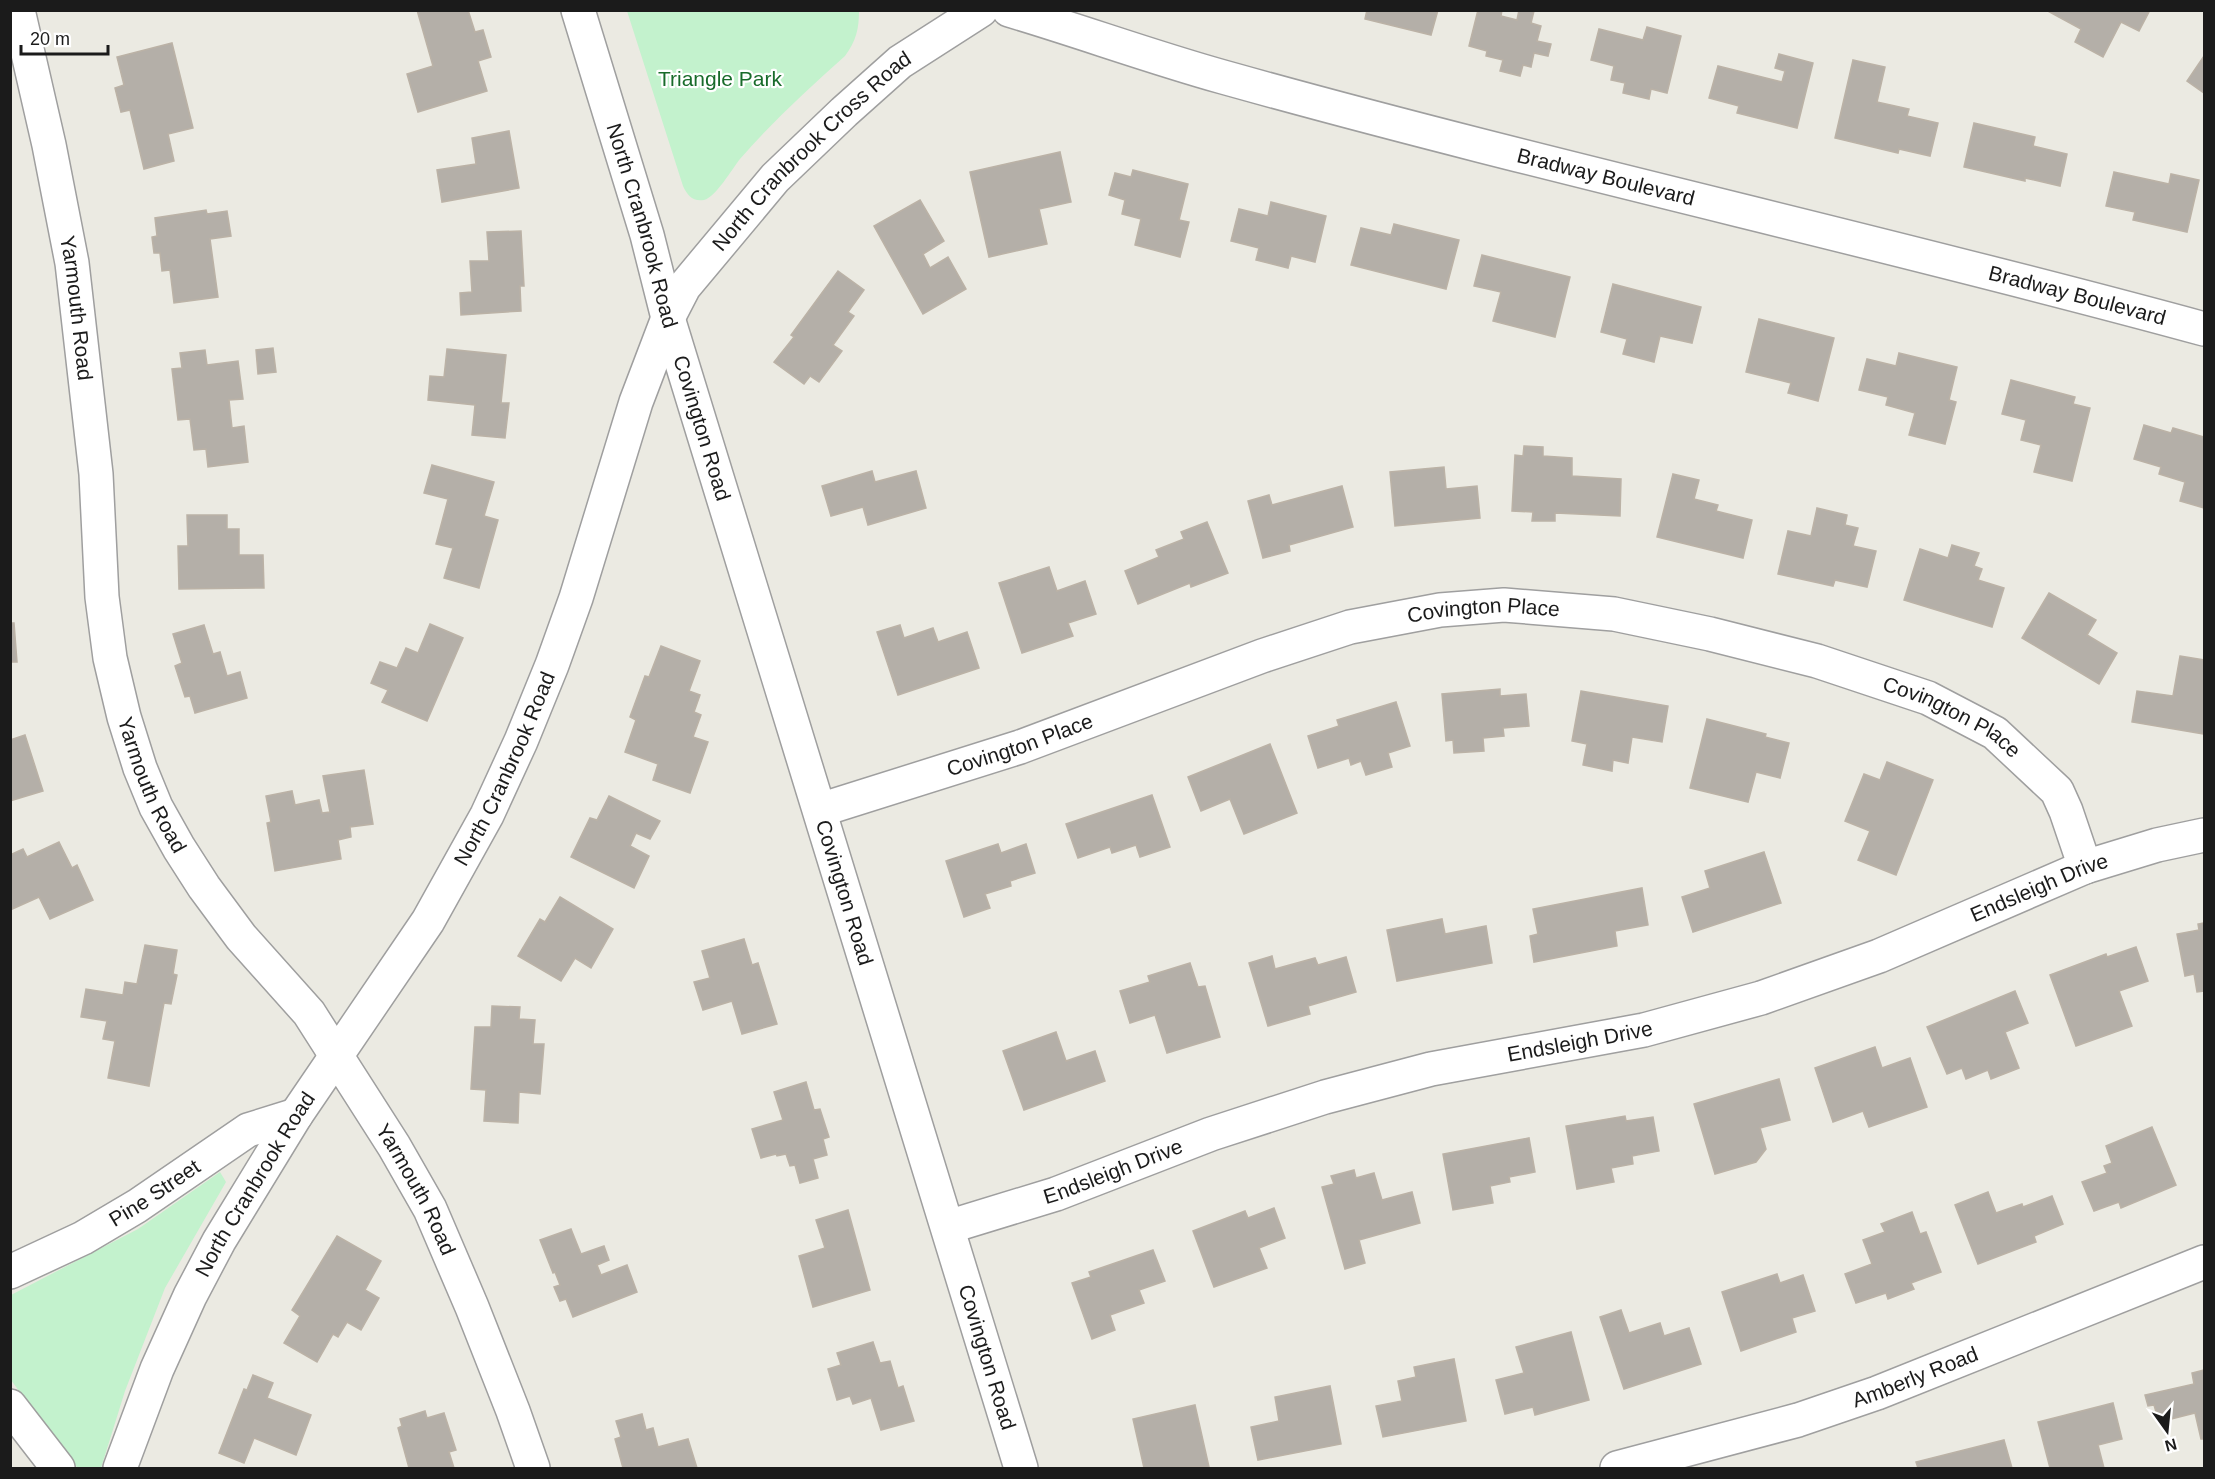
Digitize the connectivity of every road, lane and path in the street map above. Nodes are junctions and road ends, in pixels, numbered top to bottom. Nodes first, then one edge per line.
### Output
1 (18, 10) edge
2 (578, 10) edge
3 (981, 10) edge
4 (1009, 10) edge
5 (668, 318) junction
6 (2205, 329) edge
7 (820, 810) junction
8 (2205, 835) edge
9 (2085, 867) junction
10 (337, 1056) junction
11 (296, 1115) junction
12 (948, 1227) junction
13 (2205, 1262) edge
14 (10, 1272) edge
15 (10, 1406) edge
16 (58, 1468) edge
17 (120, 1468) edge
18 (533, 1468) edge
19 (1021, 1468) edge
20 (1617, 1468) edge

1 - 10 street, Yarmouth Road
2 - 5 street, North Cranbrook Road
3 - 5 street, North Cranbrook Cross Road
4 - 6 street, Bradway Boulevard
5 - 7 street, Covington Road
5 - 10 street, North Cranbrook Road
7 - 9 street, Covington Place
7 - 12 street, Covington Road
8 - 9 street, Endsleigh Drive
9 - 12 street, Endsleigh Drive
10 - 11 street, North Cranbrook Road
10 - 18 street, Yarmouth Road
11 - 14 street, Pine Street
11 - 17 street, North Cranbrook Road
12 - 19 street, Covington Road
13 - 20 street, Amberly Road
15 - 16 street

